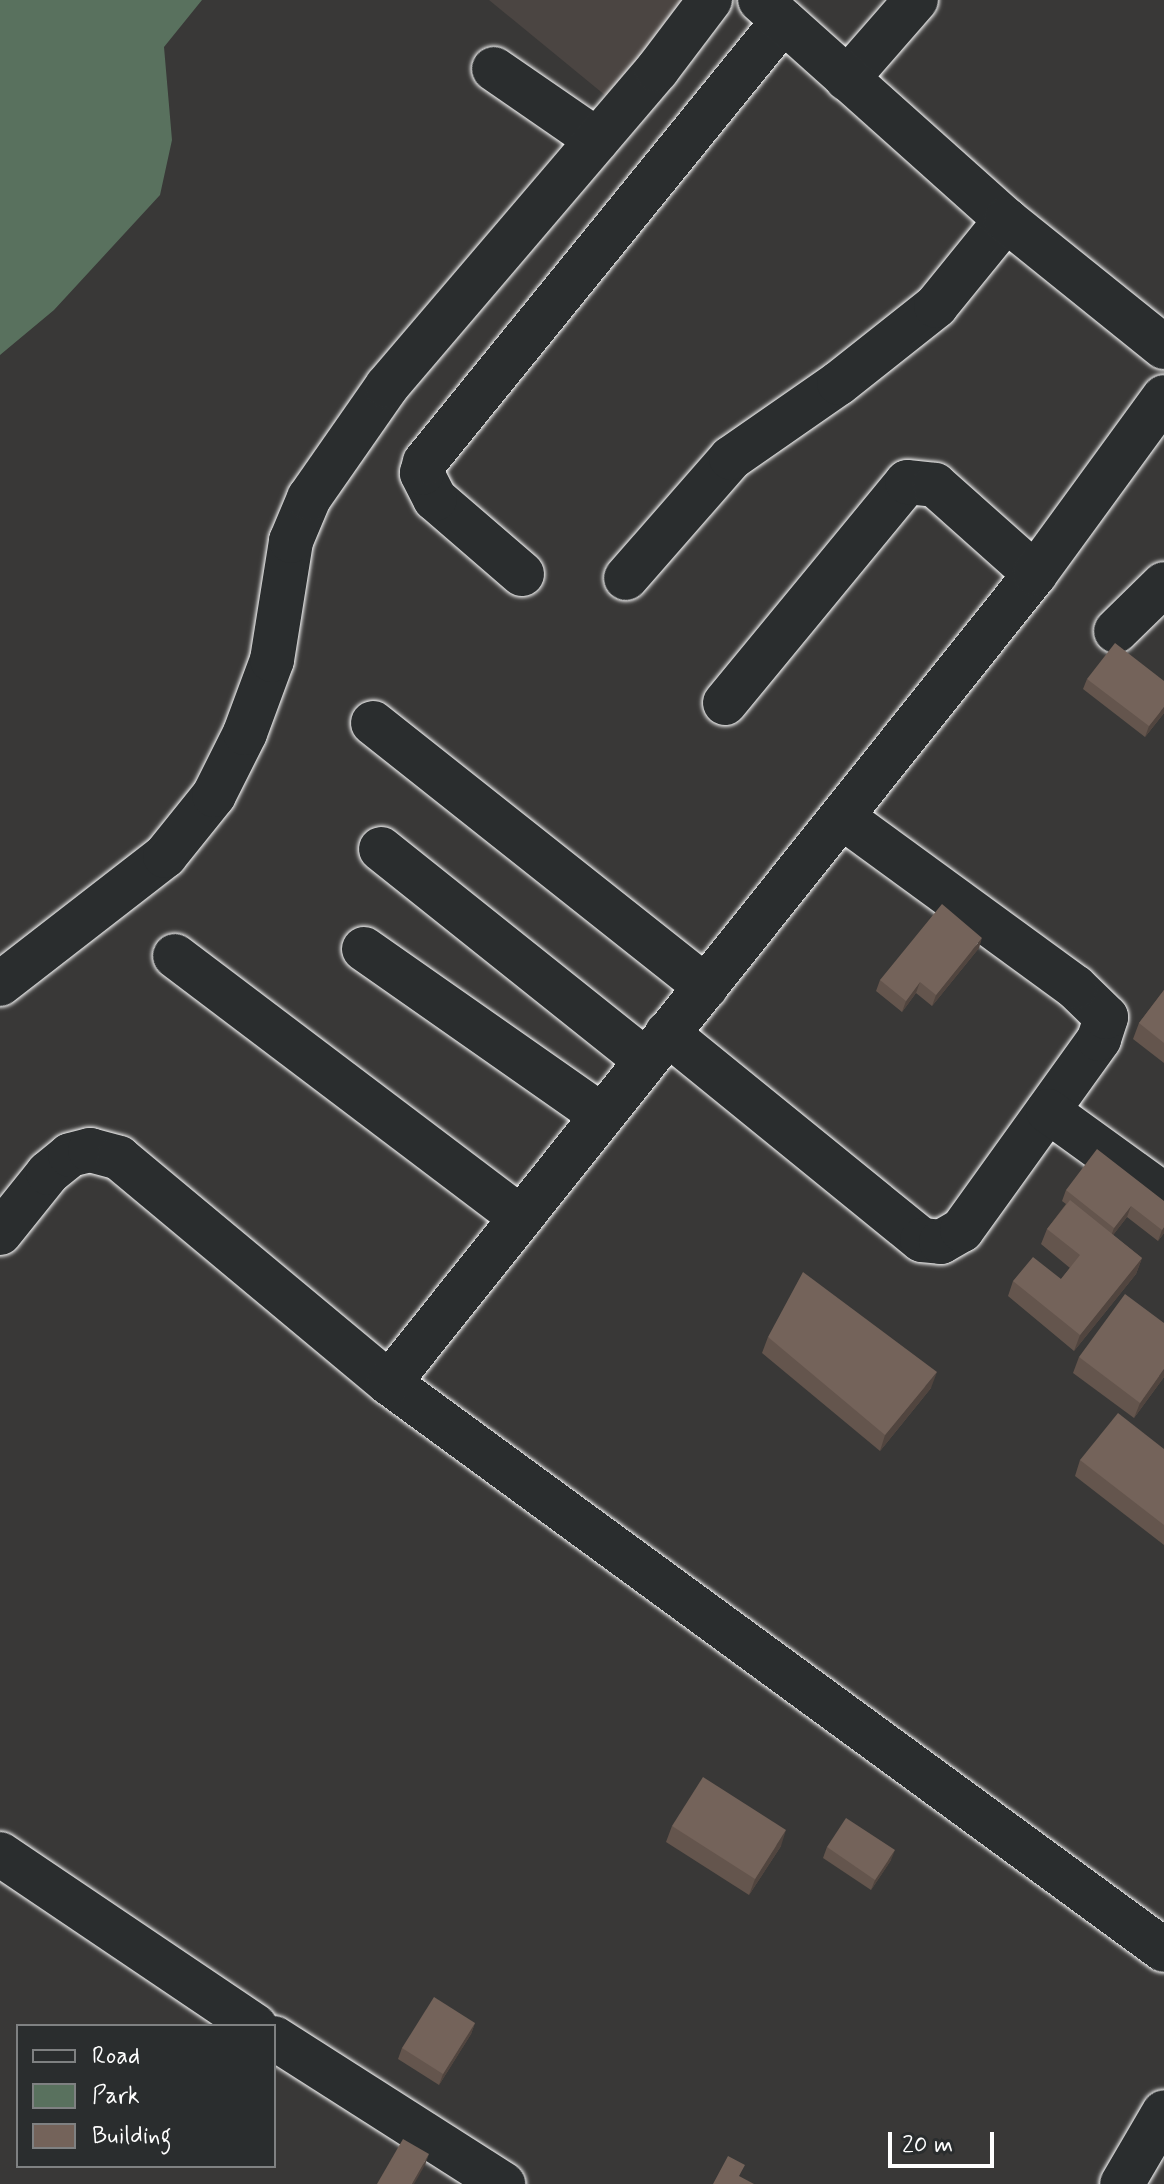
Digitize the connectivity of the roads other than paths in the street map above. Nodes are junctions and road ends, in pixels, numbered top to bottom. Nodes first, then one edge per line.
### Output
1 (710, 0) edge
2 (916, 0) edge
3 (771, 10) edge
4 (494, 69) dead end
5 (847, 79) junction
6 (597, 140) junction
7 (1006, 220) junction
8 (1164, 347) edge
9 (1164, 397) edge
10 (522, 574) dead end
11 (1035, 574) junction
12 (626, 578) dead end
13 (1164, 584) edge
14 (1116, 631) dead end
15 (725, 703) dead end
16 (373, 723) dead end
17 (842, 817) junction
18 (381, 849) dead end
19 (364, 949) dead end
20 (175, 956) dead end
21 (0, 984) edge
22 (706, 987) junction
23 (656, 1047) junction
24 (1048, 1111) junction
25 (601, 1115) junction
26 (1164, 1195) edge
27 (520, 1217) junction
28 (0, 1233) edge
29 (389, 1383) junction
30 (0, 1854) edge
31 (1164, 1950) edge
32 (252, 2024) edge
33 (276, 2039) edge
34 (1164, 2112) edge
35 (503, 2184) edge
36 (1122, 2184) edge

1 - 6 street
2 - 5 street
3 - 5 street
3 - 10 street
4 - 6 street
5 - 7 street
6 - 21 street
7 - 8 street
7 - 12 street
9 - 11 street
11 - 15 street
11 - 17 street
13 - 14 street
16 - 22 street
17 - 22 street
17 - 24 street
18 - 23 street
19 - 25 street
20 - 27 street
22 - 23 street
23 - 24 street
23 - 25 street
24 - 26 street
25 - 27 street
27 - 29 street
28 - 29 street
29 - 31 street
30 - 32 street
33 - 35 street
34 - 36 street

